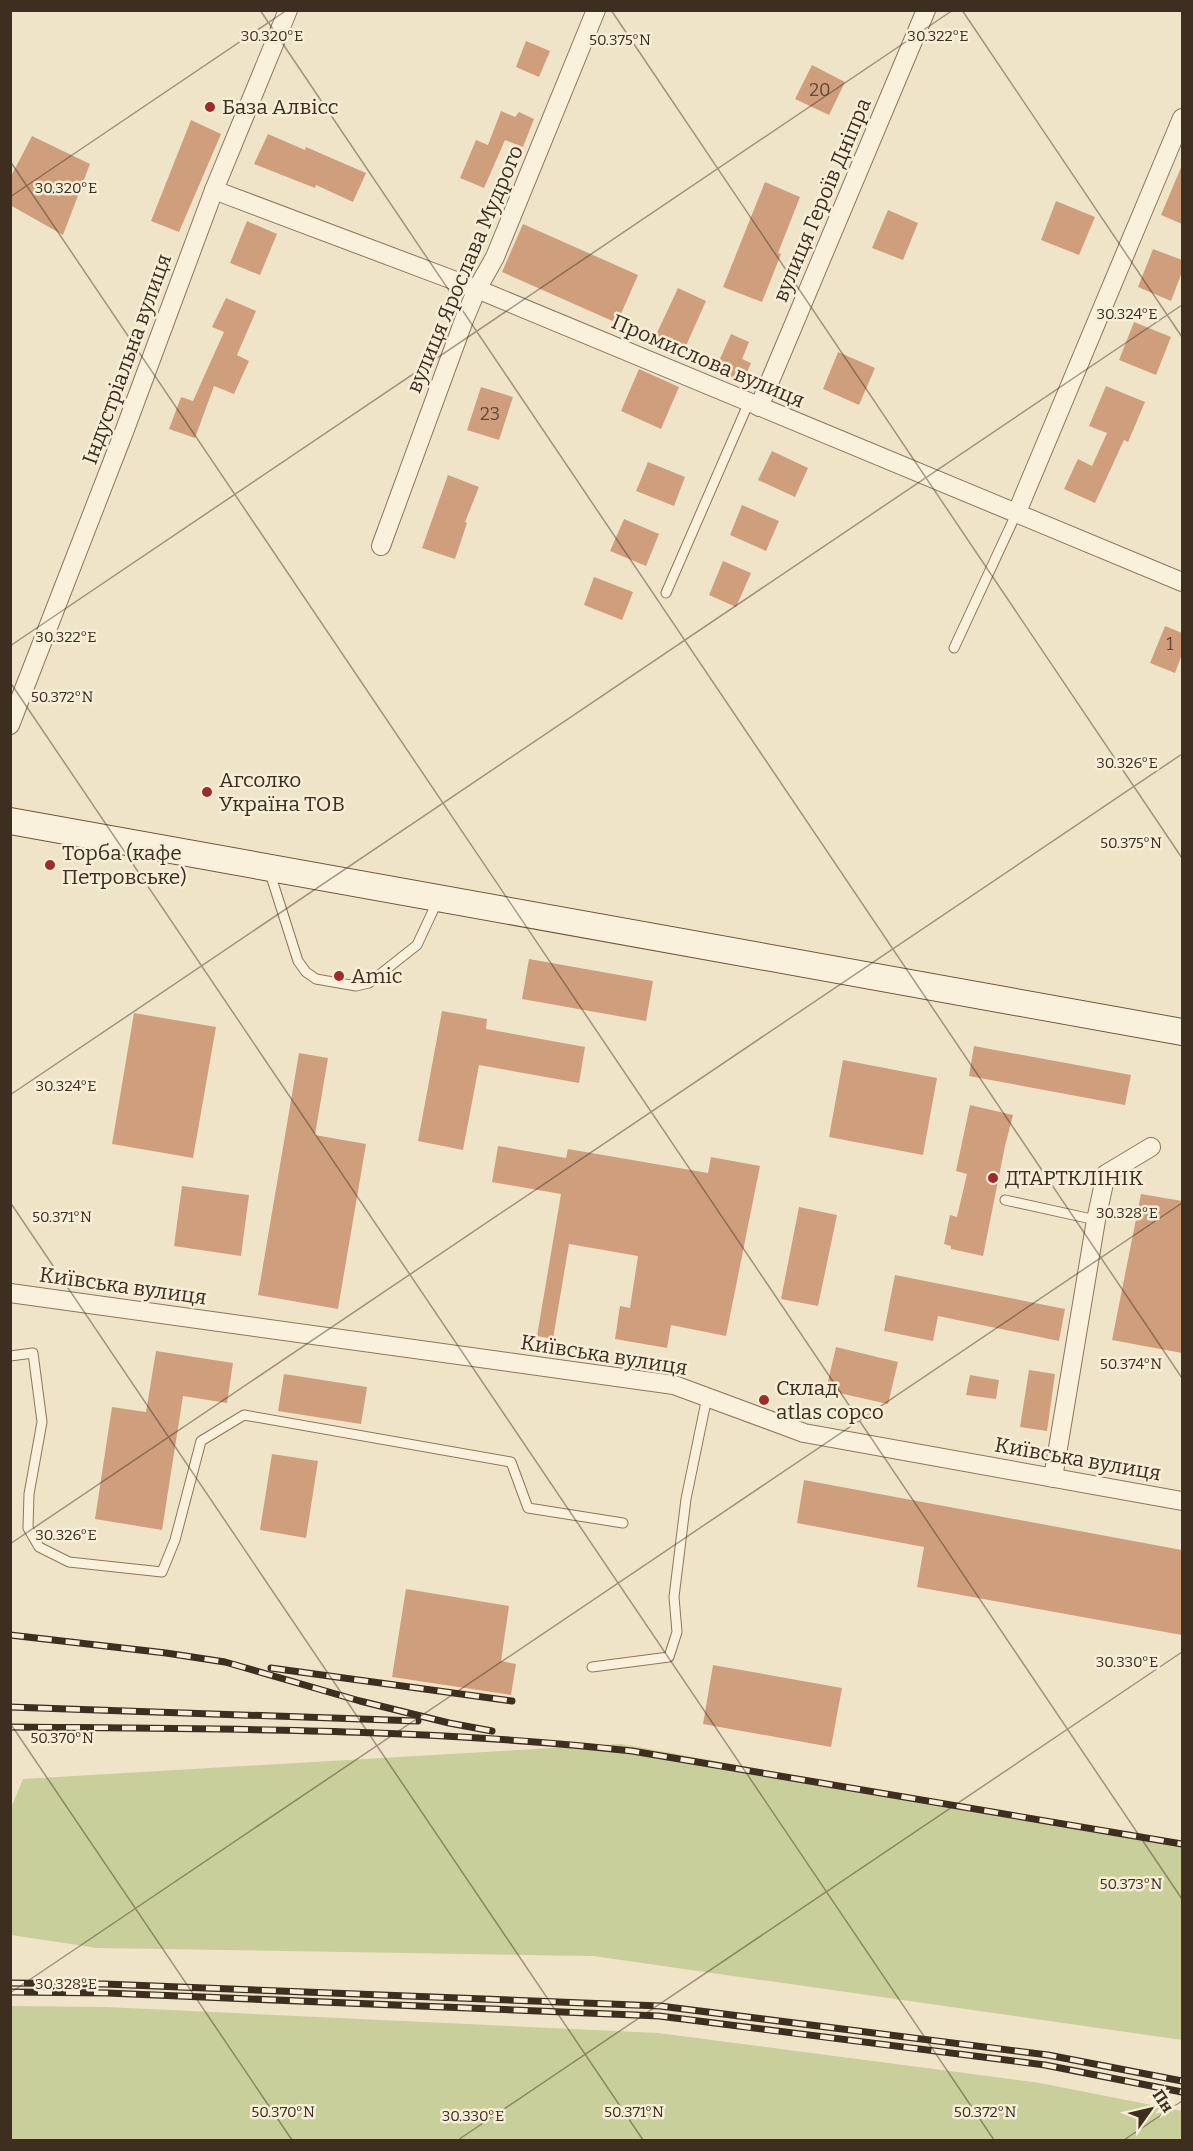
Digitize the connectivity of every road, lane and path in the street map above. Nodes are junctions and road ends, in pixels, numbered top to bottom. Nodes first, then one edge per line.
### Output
1 (288, 10) edge
2 (596, 10) edge
3 (926, 10) edge
4 (1182, 118) edge
5 (214, 190) junction
6 (477, 289) junction
7 (754, 405) junction
8 (1017, 512) junction
9 (381, 546) dead end
10 (1182, 582) edge
11 (666, 592) dead end
12 (954, 648) dead end
13 (10, 724) edge
14 (10, 821) edge
15 (269, 868) junction
16 (438, 898) junction
17 (1182, 1032) edge
18 (1151, 1147) dead end
19 (1005, 1200) dead end
20 (1096, 1220) junction
21 (10, 1293) edge
22 (10, 1356) edge
23 (707, 1397) junction
24 (1053, 1478) junction
25 (1182, 1501) edge
26 (622, 1523) dead end
27 (592, 1667) dead end

1 - 5 street, Індустріальна вулиця
2 - 6 street, вулиця Ярослава Мудрого
3 - 7 street, вулиця Героїв Дніпра
4 - 8 street
5 - 6 street, Промислова вулиця
5 - 13 street, Індустріальна вулиця
6 - 7 street, Промислова вулиця
6 - 9 street, вулиця Ярослава Мудрого
7 - 8 street, Промислова вулиця
7 - 11 lane
8 - 10 street, Промислова вулиця
8 - 12 lane
14 - 15 main road
15 - 16 main road
15 - 16 lane
16 - 17 main road
18 - 20 street
19 - 20 lane
20 - 24 street
21 - 23 street, Київська вулиця
22 - 26 lane
23 - 24 street, Київська вулиця
23 - 27 lane
24 - 25 street, Київська вулиця

